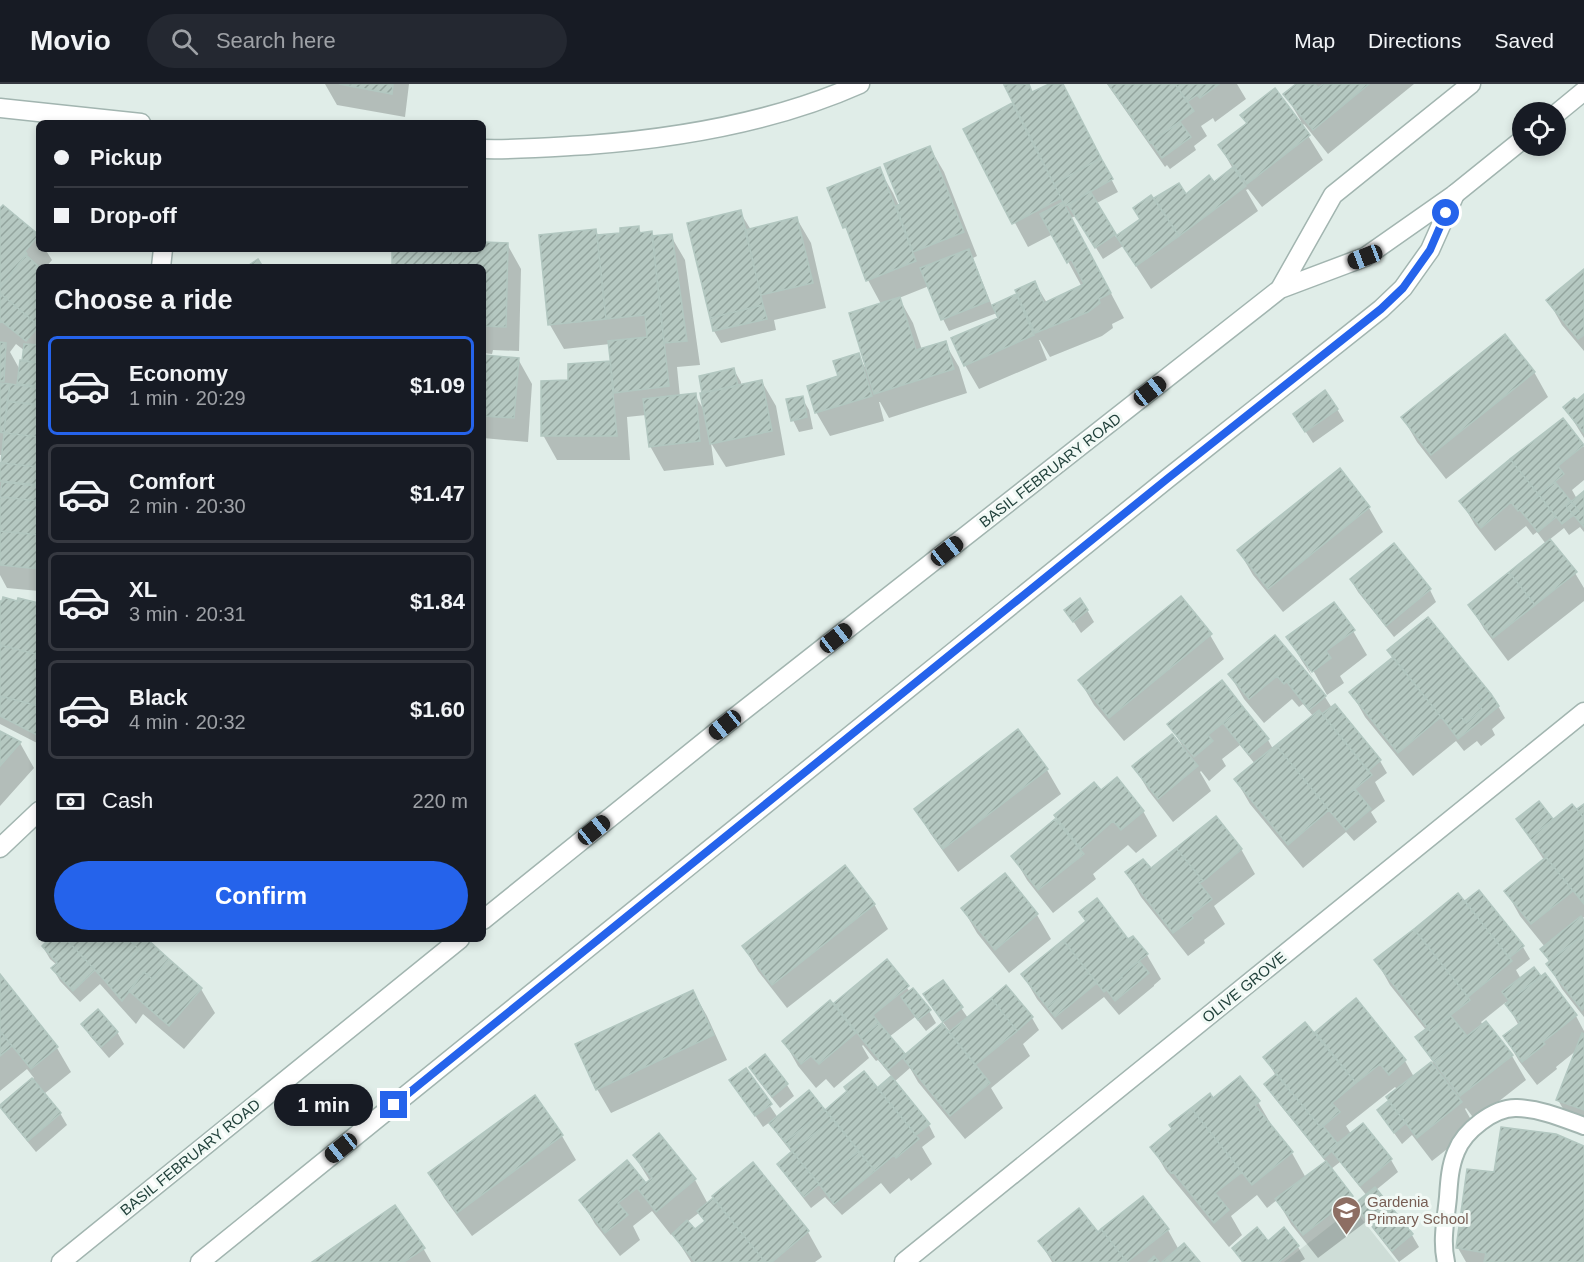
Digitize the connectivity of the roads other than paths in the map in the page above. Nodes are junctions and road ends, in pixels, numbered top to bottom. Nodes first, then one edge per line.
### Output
1 (861, 84) edge
2 (1471, 84) edge
3 (1584, 91) edge
4 (1566, 106) edge
5 (0, 108) edge
6 (113, 120) edge
7 (1512, 148) edge
8 (486, 149) edge
9 (1455, 194) junction
10 (1280, 290) junction
11 (1584, 712) edge
12 (36, 814) edge
13 (0, 848) edge
14 (486, 919) edge
15 (456, 942) edge
16 (1584, 1126) edge
17 (61, 1262) edge
18 (200, 1262) edge
19 (904, 1262) edge
20 (1446, 1262) edge

1 - 8 street
2 - 10 street, BASIL FEBRUARY ROAD
3 - 4 street
5 - 6 street
7 - 9 street, BASIL FEBRUARY ROAD
9 - 10 street, BASIL FEBRUARY ROAD
9 - 18 street
10 - 14 street, BASIL FEBRUARY ROAD
11 - 19 street, OLIVE GROVE
12 - 13 street
15 - 17 street, BASIL FEBRUARY ROAD
16 - 20 lane

